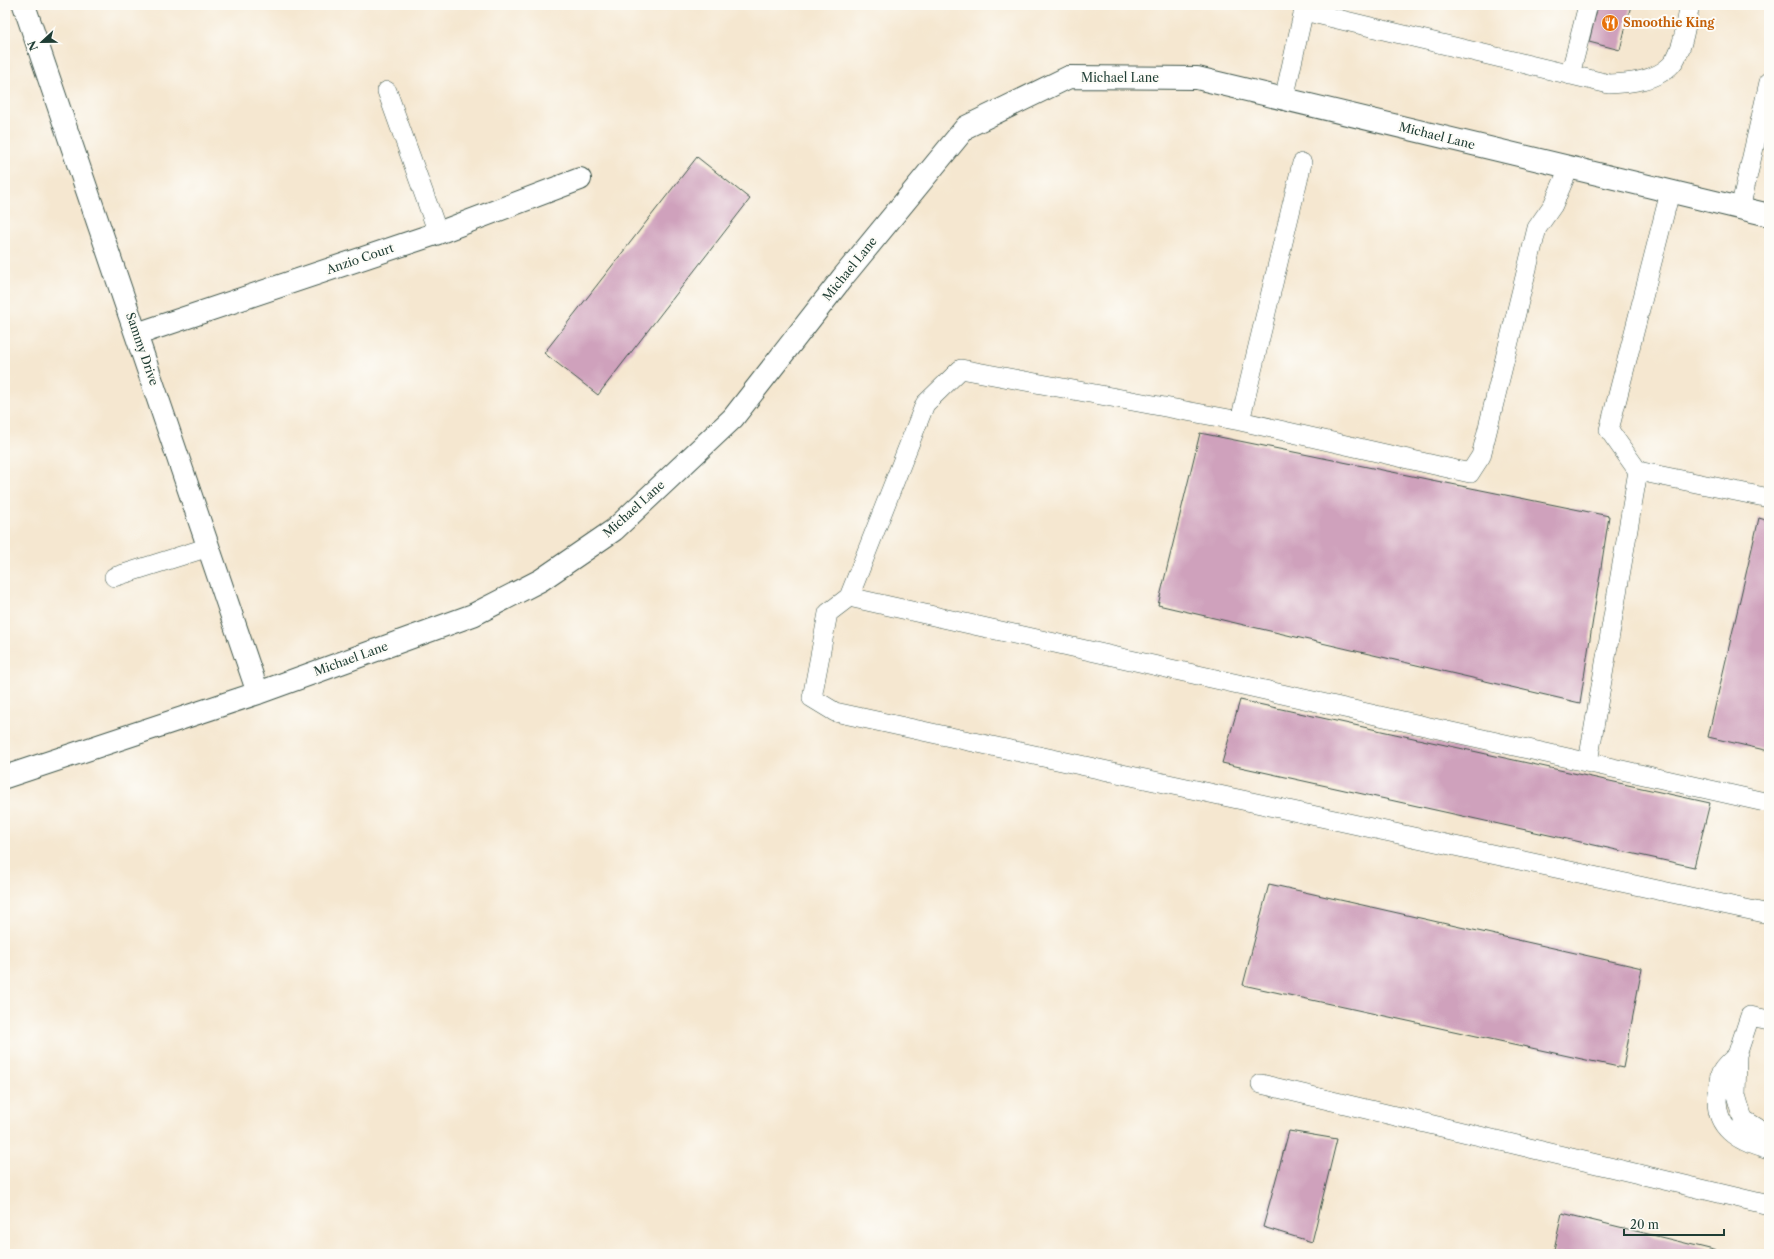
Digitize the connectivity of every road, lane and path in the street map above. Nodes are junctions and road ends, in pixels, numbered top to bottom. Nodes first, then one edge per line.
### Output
1 (24, 5) edge
2 (1588, 5) edge
3 (1690, 5) edge
4 (1304, 8) edge
5 (1570, 75) junction
6 (1769, 82) edge
7 (387, 91) dead end
8 (1284, 99) junction
9 (1302, 163) dead end
10 (1569, 168) junction
11 (580, 179) dead end
12 (1670, 192) junction
13 (1740, 208) junction
14 (1769, 215) edge
15 (438, 232) junction
16 (137, 334) junction
17 (1240, 421) junction
18 (1638, 471) junction
19 (1769, 498) edge
20 (209, 547) junction
21 (114, 577) dead end
22 (849, 597) junction
23 (258, 693) junction
24 (1588, 762) junction
25 (5, 777) edge
26 (1769, 803) edge
27 (1769, 914) edge
28 (1769, 1020) edge
29 (1737, 1055) junction
30 (1261, 1084) dead end
31 (1769, 1135) edge
32 (1769, 1150) edge
33 (1769, 1205) edge

1 - 16 street, Sammy Drive
2 - 5 lane
3 - 5 lane
4 - 5 lane
4 - 8 lane
6 - 13 lane
7 - 15 lane
8 - 10 street, Michael Lane
8 - 23 street, Michael Lane
9 - 17 lane
10 - 12 street, Michael Lane
10 - 17 lane
11 - 15 street, Anzio Court
12 - 13 street, Michael Lane
12 - 18 lane
13 - 14 street, Michael Lane
15 - 16 street, Anzio Court
16 - 20 street, Sammy Drive
17 - 22 lane
18 - 19 lane
18 - 24 lane
20 - 21 lane
20 - 23 street, Sammy Drive
22 - 24 lane
22 - 27 lane
23 - 25 street, Michael Lane
24 - 26 lane
28 - 29 lane
29 - 31 lane
29 - 32 lane
30 - 33 lane

